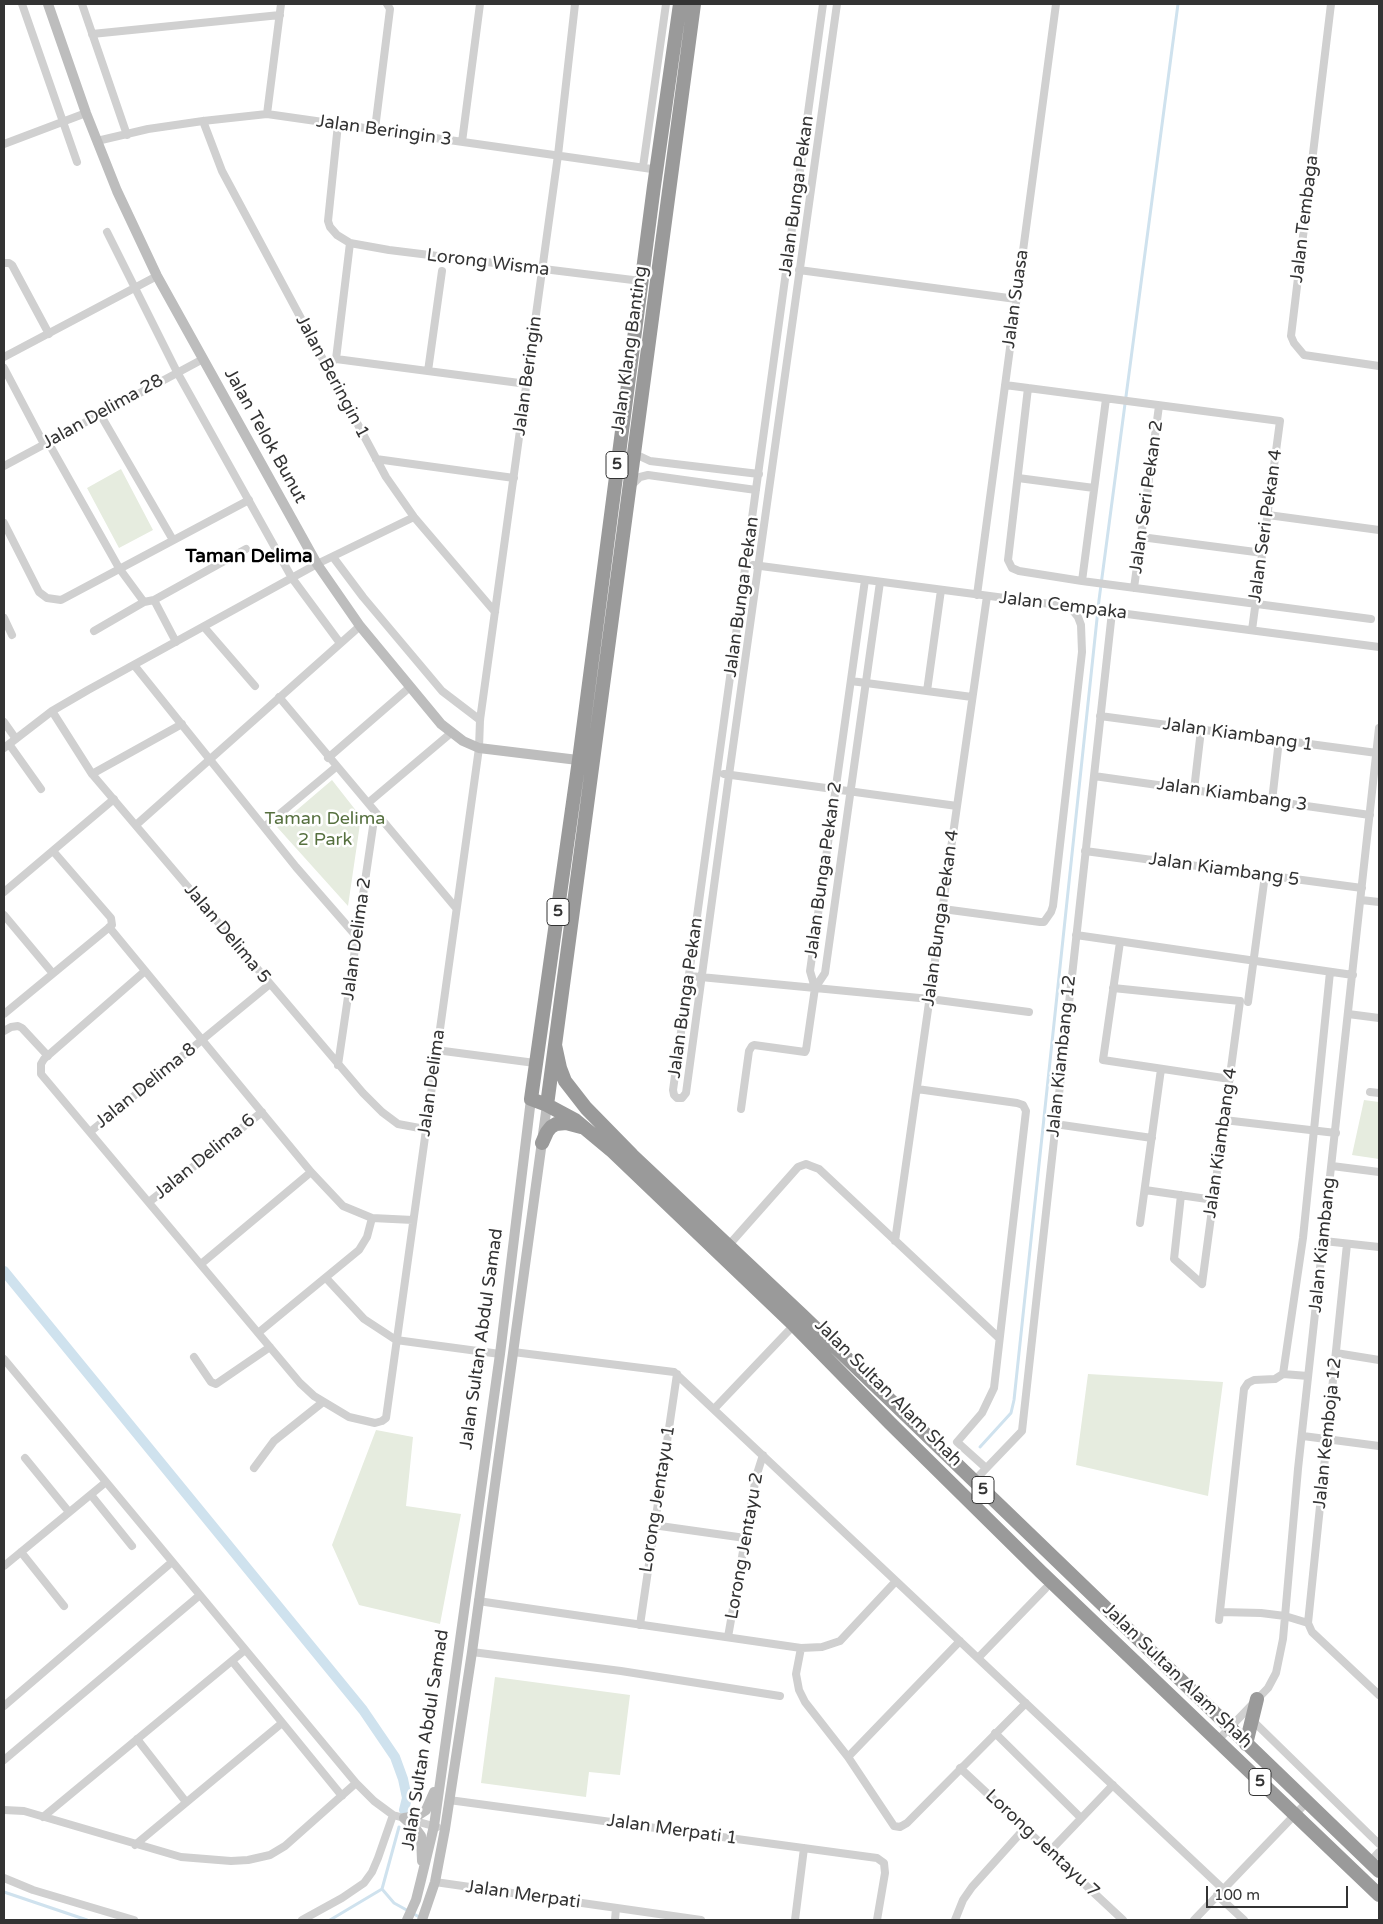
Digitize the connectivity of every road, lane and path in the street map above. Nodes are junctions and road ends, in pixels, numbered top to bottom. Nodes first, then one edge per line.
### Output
1 (22, 4) edge
2 (48, 4) edge
3 (82, 4) edge
4 (281, 4) edge
5 (387, 4) edge
6 (480, 4) edge
7 (575, 4) edge
8 (666, 4) edge
9 (680, 4) edge
10 (694, 4) edge
11 (823, 4) edge
12 (836, 4) edge
13 (1056, 4) edge
14 (1331, 4) edge
15 (280, 15) junction
16 (92, 34) junction
17 (86, 113) junction
18 (267, 114) junction
19 (203, 121) junction
20 (64, 122) junction
21 (338, 124) junction
22 (375, 130) junction
23 (127, 135) junction
24 (97, 141) junction
25 (462, 142) junction
26 (4, 144) edge
27 (558, 156) junction
28 (78, 162) dead end
29 (649, 168) junction
30 (672, 172) junction
31 (800, 172) junction
32 (813, 173) junction
33 (107, 232) dead end
34 (350, 243) junction
35 (4, 263) edge
36 (542, 270) junction
37 (799, 270) junction
38 (442, 271) dead end
39 (157, 276) junction
40 (641, 281) junction
41 (135, 289) junction
42 (1016, 299) junction
43 (49, 334) junction
44 (4, 357) edge
45 (336, 358) junction
46 (204, 359) junction
47 (326, 366) junction
48 (1379, 366) edge
49 (4, 368) edge
50 (428, 371) junction
51 (177, 372) junction
52 (526, 384) junction
53 (1005, 385) junction
54 (1028, 388) junction
55 (1106, 399) junction
56 (1159, 406) junction
57 (100, 414) junction
58 (46, 443) junction
59 (635, 454) junction
60 (376, 459) junction
61 (4, 466) edge
62 (758, 474) junction
63 (514, 478) junction
64 (1018, 478) junction
65 (631, 486) junction
66 (1094, 488) junction
67 (756, 490) junction
68 (249, 500) junction
69 (1268, 515) junction
70 (414, 517) junction
71 (4, 523) edge
72 (1379, 530) edge
73 (1141, 537) junction
74 (173, 540) junction
75 (246, 549) dead end
76 (1263, 553) junction
77 (333, 556) junction
78 (317, 564) junction
79 (746, 564) junction
80 (758, 566) junction
81 (119, 568) junction
82 (292, 578) junction
83 (865, 580) junction
84 (880, 582) junction
85 (1086, 582) junction
86 (1134, 588) junction
87 (941, 590) junction
88 (977, 595) junction
89 (986, 596) junction
90 (154, 600) junction
91 (144, 602) junction
92 (1256, 604) junction
93 (1070, 607) junction
94 (495, 612) junction
95 (1112, 612) junction
96 (4, 618) edge
97 (1372, 619) dead end
98 (360, 626) junction
99 (204, 627) junction
100 (1252, 630) junction
101 (94, 631) dead end
102 (12, 634) dead end
103 (176, 642) junction
104 (340, 643) junction
105 (1379, 647) edge
106 (134, 666) junction
107 (851, 680) junction
108 (866, 683) junction
109 (255, 686) dead end
110 (410, 687) junction
111 (927, 691) junction
112 (279, 697) junction
113 (972, 697) junction
114 (52, 712) junction
115 (1100, 716) junction
116 (480, 720) junction
117 (4, 722) edge
118 (182, 724) junction
119 (1379, 728) edge
120 (1201, 730) junction
121 (451, 733) junction
122 (1279, 740) junction
123 (10, 744) edge
124 (479, 748) junction
125 (1376, 753) junction
126 (328, 758) junction
127 (210, 759) junction
128 (579, 760) junction
129 (594, 762) junction
130 (336, 767) junction
131 (718, 773) junction
132 (92, 774) junction
133 (729, 775) junction
134 (1094, 776) junction
135 (41, 789) dead end
136 (836, 789) junction
137 (1194, 790) junction
138 (851, 792) junction
139 (114, 799) junction
140 (1272, 801) junction
141 (368, 803) junction
142 (957, 806) junction
143 (375, 813) junction
144 (1370, 815) junction
145 (136, 825) junction
146 (264, 827) junction
147 (53, 851) junction
148 (1085, 851) junction
149 (1265, 875) junction
150 (1362, 888) junction
151 (4, 892) edge
152 (1361, 900) junction
153 (1379, 902) edge
154 (456, 908) junction
155 (943, 909) junction
156 (4, 915) edge
157 (109, 927) junction
158 (1076, 935) junction
159 (357, 938) junction
160 (1120, 942) junction
161 (1255, 961) junction
162 (50, 970) dead end
163 (145, 971) junction
164 (1330, 972) junction
165 (1353, 975) junction
166 (690, 976) junction
167 (702, 977) junction
168 (270, 984) junction
169 (815, 988) junction
170 (1113, 988) junction
171 (930, 999) junction
172 (1244, 1002) junction
173 (1029, 1012) dead end
174 (4, 1014) edge
175 (1348, 1014) junction
176 (1379, 1018) edge
177 (4, 1031) edge
178 (202, 1040) junction
179 (555, 1045) junction
180 (436, 1050) junction
181 (48, 1056) junction
182 (535, 1064) junction
183 (338, 1065) junction
184 (1161, 1069) junction
185 (1230, 1079) junction
186 (533, 1082) junction
187 (549, 1089) junction
188 (917, 1089) junction
189 (1370, 1092) dead end
190 (1379, 1094) edge
191 (531, 1099) junction
192 (547, 1105) junction
193 (586, 1108) junction
194 (741, 1109) dead end
195 (262, 1112) junction
196 (1224, 1120) junction
197 (1055, 1124) junction
198 (586, 1128) junction
199 (426, 1129) junction
200 (1314, 1131) junction
201 (90, 1132) junction
202 (1336, 1133) junction
203 (1152, 1138) junction
204 (542, 1143) junction
205 (1332, 1166) junction
206 (311, 1172) junction
207 (1379, 1172) edge
208 (1145, 1190) junction
209 (1181, 1195) junction
210 (1214, 1200) junction
211 (148, 1202) junction
212 (372, 1218) junction
213 (413, 1220) junction
214 (1140, 1224) dead end
215 (895, 1241) junction
216 (1324, 1241) junction
217 (1348, 1244) junction
218 (728, 1246) junction
219 (1379, 1247) edge
220 (201, 1264) junction
221 (326, 1278) junction
222 (799, 1320) junction
223 (258, 1332) junction
224 (999, 1338) junction
225 (396, 1340) junction
226 (270, 1347) junction
227 (514, 1352) junction
228 (1336, 1353) junction
229 (500, 1354) junction
230 (194, 1357) dead end
231 (4, 1359) edge
232 (1379, 1360) edge
233 (677, 1374) junction
234 (1284, 1374) junction
235 (1308, 1376) junction
236 (323, 1402) junction
237 (714, 1409) junction
238 (1303, 1436) junction
239 (1327, 1439) junction
240 (1379, 1446) edge
241 (763, 1455) junction
242 (25, 1458) dead end
243 (254, 1468) dead end
244 (986, 1468) junction
245 (974, 1481) junction
246 (106, 1482) junction
247 (91, 1495) junction
248 (69, 1512) junction
249 (653, 1525) junction
250 (745, 1538) junction
251 (132, 1546) dead end
252 (21, 1552) junction
253 (172, 1562) junction
254 (4, 1566) edge
255 (896, 1581) junction
256 (1045, 1589) dead end
257 (200, 1595) junction
258 (478, 1601) junction
259 (64, 1606) dead end
260 (1286, 1616) junction
261 (1308, 1623) junction
262 (640, 1624) junction
263 (1133, 1635) junction
264 (728, 1638) junction
265 (960, 1641) junction
266 (801, 1648) junction
267 (1121, 1648) junction
268 (245, 1650) junction
269 (472, 1652) junction
270 (978, 1658) junction
271 (232, 1661) junction
272 (1379, 1695) edge
273 (780, 1696) dead end
274 (1257, 1699) junction
275 (1026, 1703) junction
276 (4, 1706) edge
277 (1252, 1720) junction
278 (282, 1723) junction
279 (1229, 1728) junction
280 (996, 1733) junction
281 (137, 1739) junction
282 (1217, 1740) junction
283 (1246, 1744) junction
284 (848, 1757) junction
285 (4, 1760) edge
286 (442, 1767) junction
287 (960, 1768) junction
288 (356, 1783) junction
289 (1113, 1785) junction
290 (342, 1796) junction
291 (449, 1800) junction
292 (186, 1802) junction
293 (1307, 1802) junction
294 (4, 1810) edge
295 (393, 1815) junction
296 (1294, 1815) junction
297 (43, 1817) junction
298 (404, 1818) junction
299 (1082, 1818) junction
300 (434, 1826) junction
301 (1025, 1828) junction
302 (445, 1829) junction
303 (135, 1844) junction
304 (1379, 1844) edge
305 (804, 1848) junction
306 (1050, 1851) junction
307 (1376, 1862) edge
308 (4, 1878) edge
309 (421, 1880) junction
310 (435, 1882) junction
311 (1220, 1892) junction
312 (1379, 1895) edge
313 (616, 1908) junction
314 (134, 1920) edge
315 (302, 1920) edge
316 (407, 1920) edge
317 (422, 1920) edge
318 (615, 1920) edge
319 (701, 1920) edge
320 (795, 1920) edge
321 (877, 1920) edge
322 (955, 1920) edge
323 (1124, 1920) edge
324 (1194, 1920) edge
325 (1244, 1920) edge

1 - 20 street
2 - 17 main road, Jalan Telok Bunut
3 - 16 street
4 - 15 street
5 - 22 street
6 - 25 street
7 - 27 street, Jalan Beringin
8 - 29 street
9 - 29 highway, Jalan Klang Banting / 5
10 - 30 highway, Jalan Klang Banting / 5
11 - 31 street, Jalan Bunga Pekan
12 - 32 street, Jalan Bunga Pekan
13 - 42 street, Jalan Suasa
14 - 48 street, Jalan Tembaga
15 - 16 street
15 - 18 street
16 - 23 street
17 - 20 street
17 - 24 main road, Jalan Telok Bunut
18 - 19 street, Jalan Beringin 3
18 - 21 street, Jalan Beringin 3
19 - 23 street, Jalan Beringin 3
19 - 47 street, Jalan Beringin 1
20 - 26 street
20 - 28 street
21 - 22 street, Jalan Beringin 3
21 - 34 street, Lorong Wisma
22 - 25 street, Jalan Beringin 3
23 - 24 street, Jalan Beringin 3
24 - 39 main road, Jalan Telok Bunut
25 - 27 street, Jalan Beringin 3
27 - 29 street, Jalan Beringin 3
27 - 36 street, Jalan Beringin
29 - 30 street, Jalan Beringin 3
29 - 40 highway, Jalan Klang Banting / 5
30 - 59 highway, Jalan Klang Banting / 5
31 - 32 street
31 - 62 street, Jalan Bunga Pekan
32 - 37 street, Jalan Bunga Pekan
33 - 41 street
34 - 36 street, Lorong Wisma
34 - 45 street
35 - 43 street
36 - 40 street, Lorong Wisma
36 - 52 street, Jalan Beringin
37 - 42 street
37 - 80 street, Jalan Bunga Pekan
38 - 50 street
39 - 41 street
39 - 46 main road, Jalan Telok Bunut
40 - 128 highway, Jalan Klang Banting / 5
41 - 43 street
41 - 51 street
42 - 53 street, Jalan Suasa
43 - 44 street
45 - 47 street
45 - 50 street
46 - 51 street, Jalan Delima 28
46 - 78 main road, Jalan Telok Bunut
47 - 60 street, Jalan Beringin 1
49 - 58 street
50 - 52 street
51 - 57 street, Jalan Delima 28
51 - 68 street
52 - 63 street, Jalan Beringin
53 - 54 street
53 - 88 street, Jalan Suasa
54 - 55 street
54 - 64 street
55 - 56 street
55 - 66 street
56 - 69 street, Jalan Seri Pekan 4
56 - 73 street, Jalan Seri Pekan 2
57 - 58 street, Jalan Delima 28
57 - 74 street
58 - 61 street, Jalan Delima 28
58 - 81 street
59 - 62 street
59 - 65 highway, Jalan Klang Banting / 5
60 - 63 street
60 - 70 street, Jalan Beringin 1
62 - 67 street, Jalan Bunga Pekan
63 - 94 street, Jalan Beringin
64 - 66 street
64 - 85 street
65 - 67 street
65 - 129 highway, Jalan Klang Banting / 5
66 - 85 street
67 - 79 street, Jalan Bunga Pekan
68 - 74 street
68 - 82 street
69 - 72 street
69 - 76 street, Jalan Seri Pekan 4
70 - 77 street
70 - 94 street, Jalan Beringin 1
71 - 81 street
73 - 76 street
73 - 86 street, Jalan Seri Pekan 2
74 - 81 street
75 - 90 street
76 - 92 street, Jalan Seri Pekan 4
77 - 78 street
77 - 116 street
78 - 82 street
78 - 98 main road, Jalan Telok Bunut
79 - 80 street, Jalan Cempaka
79 - 131 street, Jalan Bunga Pekan
80 - 83 street, Jalan Cempaka
80 - 133 street, Jalan Bunga Pekan
81 - 91 street
82 - 99 street
82 - 104 street
83 - 84 street, Jalan Cempaka
83 - 107 street, Jalan Bunga Pekan 2
84 - 87 street, Jalan Cempaka
84 - 108 street, Jalan Bunga Pekan 2
85 - 86 street
86 - 92 street
87 - 88 street, Jalan Cempaka
87 - 111 street
88 - 89 street, Jalan Cempaka
89 - 93 street, Jalan Cempaka
89 - 113 street, Jalan Bunga Pekan 4
90 - 91 street
90 - 103 street
91 - 101 street
92 - 97 street
92 - 100 street, Jalan Seri Pekan 4
93 - 95 street, Jalan Cempaka
93 - 155 street
94 - 116 street, Jalan Beringin
95 - 100 street, Jalan Cempaka
95 - 115 street, Jalan Kiambang 12
96 - 102 street
98 - 104 street
98 - 110 main road, Jalan Telok Bunut
99 - 103 street
99 - 109 street
100 - 105 street, Jalan Cempaka
103 - 106 street
104 - 112 street
106 - 114 street
106 - 118 street
107 - 108 street
107 - 136 street, Jalan Bunga Pekan 2
108 - 111 street
108 - 138 street, Jalan Bunga Pekan 2
110 - 121 main road, Jalan Telok Bunut
110 - 126 street
111 - 113 street
112 - 126 street
112 - 127 street
113 - 142 street, Jalan Bunga Pekan 4
114 - 123 street
114 - 132 street, Jalan Delima 5
115 - 120 street, Jalan Kiambang 1
115 - 134 street, Jalan Kiambang 12
116 - 124 street, Jalan Beringin
117 - 123 street
118 - 127 street
118 - 132 street
119 - 125 street, Jalan Kiambang
120 - 122 street, Jalan Kiambang 1
120 - 137 street
121 - 124 main road, Jalan Telok Bunut
121 - 141 street
122 - 125 street, Jalan Kiambang 1
122 - 140 street
123 - 135 street
124 - 128 main road, Jalan Telok Bunut
124 - 154 street, Jalan Delima
125 - 144 street, Jalan Kiambang
126 - 130 street
127 - 145 street
127 - 146 street
128 - 129 main road, Jalan Telok Bunut
128 - 182 highway, Jalan Sultan Abdul Samad / 5
129 - 179 highway, Jalan Sultan Abdul Samad / 5
130 - 141 street
130 - 146 street
131 - 133 street
131 - 166 street, Jalan Bunga Pekan
132 - 139 street, Jalan Delima 5
133 - 136 street
133 - 167 street, Jalan Bunga Pekan
134 - 137 street, Jalan Kiambang 3
134 - 148 street, Jalan Kiambang 12
136 - 138 street
136 - 169 street, Jalan Bunga Pekan 2
137 - 140 street, Jalan Kiambang 3
138 - 142 street
138 - 169 street, Jalan Bunga Pekan 2
139 - 145 street, Jalan Delima 5
139 - 147 street
140 - 144 street, Jalan Kiambang 3
141 - 143 street
142 - 155 street, Jalan Bunga Pekan 4
143 - 154 street
143 - 159 street, Jalan Delima 2
144 - 150 street, Jalan Kiambang
145 - 168 street, Jalan Delima 5
146 - 159 street
147 - 151 street
147 - 157 street
148 - 149 street, Jalan Kiambang 5
148 - 158 street, Jalan Kiambang 12
149 - 150 street, Jalan Kiambang 5
149 - 161 street, Jalan Kiambang 4
150 - 152 street, Jalan Kiambang
152 - 153 street
152 - 165 street, Jalan Kiambang
154 - 180 street, Jalan Delima
155 - 171 street, Jalan Bunga Pekan 4
156 - 162 street
157 - 163 street
157 - 174 street
158 - 160 street
158 - 197 street, Jalan Kiambang 12
159 - 183 street, Jalan Delima 2
160 - 161 street
160 - 170 street
161 - 164 street
161 - 172 street, Jalan Kiambang 4
163 - 178 street
163 - 181 street
164 - 165 street
164 - 200 street, Jalan Kiambang
165 - 175 street, Jalan Kiambang
166 - 167 street
166 - 167 street, Jalan Bunga Pekan
167 - 169 street
168 - 178 street, Jalan Delima 8
168 - 183 street, Jalan Delima 5
169 - 171 street
169 - 194 street
170 - 172 street
170 - 184 street
171 - 173 street
171 - 188 street, Jalan Bunga Pekan 4
172 - 185 street, Jalan Kiambang 4
175 - 176 street
175 - 202 street, Jalan Kiambang
177 - 181 street
178 - 195 street
178 - 201 street, Jalan Delima 8
179 - 187 highway, Jalan Sultan Abdul Samad / 5
179 - 193 highway
180 - 182 street
180 - 199 street, Jalan Delima
181 - 201 street
182 - 186 highway, Jalan Sultan Abdul Samad / 5
183 - 199 street, Jalan Delima 5
184 - 185 street
184 - 203 street
185 - 196 street, Jalan Kiambang 4
186 - 187 highway, 5
186 - 191 highway, Jalan Sultan Abdul Samad / 5
187 - 192 highway, Jalan Sultan Abdul Samad / 5
187 - 193 highway, 5
188 - 215 street, Jalan Bunga Pekan 4
188 - 224 street
189 - 190 street
191 - 192 highway, Jalan Sultan Alam Shah / 5
191 - 229 main road, Jalan Sultan Abdul Samad
192 - 198 highway, Jalan Sultan Alam Shah / 5
192 - 204 main road, Jalan Sultan Abdul Samad
193 - 218 highway, Jalan Sultan Alam Shah / 5
195 - 206 street
195 - 211 street, Jalan Delima 6
196 - 200 street
196 - 210 street, Jalan Kiambang 4
197 - 203 street
197 - 244 street, Jalan Kiambang 12
198 - 204 highway
198 - 222 highway, Jalan Sultan Alam Shah / 5
199 - 213 street, Jalan Delima
200 - 202 street
200 - 234 street, Jalan Kiambang
201 - 211 street
202 - 205 street, Jalan Kiambang
203 - 208 street
204 - 227 main road, Jalan Sultan Abdul Samad
205 - 207 street
205 - 216 street, Jalan Kiambang
206 - 212 street
206 - 220 street
208 - 209 street
208 - 214 street
209 - 210 street
209 - 210 street, Jalan Kiambang 4
211 - 220 street
212 - 213 street
212 - 221 street
213 - 225 street, Jalan Delima
215 - 218 street
215 - 224 street
216 - 217 street
216 - 235 street, Jalan Kiambang
217 - 219 street
217 - 228 street, Jalan Kemboja 12
218 - 222 highway, Jalan Sultan Alam Shah / 5
220 - 223 street
221 - 223 street
221 - 225 street
222 - 237 street
222 - 245 highway, Jalan Sultan Alam Shah / 5
222 - 267 highway, Jalan Sultan Alam Shah / 5
223 - 226 street
224 - 244 street
225 - 229 street
225 - 236 street, Jalan Delima
226 - 230 street
226 - 236 street
227 - 233 street
227 - 258 main road, Jalan Sultan Abdul Samad
228 - 232 street
228 - 239 street, Jalan Kemboja 12
229 - 286 main road, Jalan Sultan Abdul Samad
231 - 246 street
233 - 237 street
233 - 249 street, Lorong Jentayu 1
234 - 235 street
234 - 260 street
235 - 238 street, Jalan Kiambang
236 - 243 street
237 - 241 street
238 - 239 street
238 - 260 street, Jalan Kiambang
239 - 240 street
239 - 261 street, Jalan Kemboja 12
241 - 250 street, Lorong Jentayu 2
241 - 255 street
242 - 248 street
244 - 245 street, Jalan Kiambang 12
245 - 263 highway, Jalan Sultan Alam Shah / 5
246 - 247 street
246 - 253 street
247 - 248 street
247 - 251 street
248 - 252 street
249 - 250 street
249 - 262 street, Lorong Jentayu 1
250 - 264 street, Lorong Jentayu 2
252 - 254 street
252 - 259 street
253 - 257 street
253 - 276 street
255 - 265 street
255 - 266 street
256 - 270 street
257 - 268 street
257 - 285 street
258 - 262 street
258 - 269 main road, Jalan Sultan Abdul Samad
260 - 261 street
260 - 274 street, Jalan Kiambang
261 - 272 street
262 - 264 street
263 - 267 street
263 - 279 highway, Jalan Sultan Alam Shah / 5
264 - 266 street
265 - 270 street
265 - 284 street
266 - 284 street
267 - 282 highway, Jalan Sultan Alam Shah / 5
268 - 271 street
268 - 288 street
269 - 273 street
269 - 291 main road, Jalan Sultan Abdul Samad
270 - 275 street
271 - 278 street
271 - 281 street
274 - 277 highway
274 - 279 street, Jalan Kiambang
275 - 280 street
275 - 289 street
277 - 283 highway
277 - 304 street
278 - 290 street
278 - 292 street
279 - 282 street, Jalan Kiambang
279 - 283 highway, Jalan Sultan Alam Shah / 5
280 - 287 street
280 - 299 street
281 - 292 street
281 - 297 street
282 - 296 highway, Jalan Sultan Alam Shah / 5
283 - 293 highway, Jalan Sultan Alam Shah / 5
284 - 287 street
286 - 298 main road
286 - 300 main road, Jalan Sultan Abdul Samad
287 - 301 street, Lorong Jentayu 7
288 - 290 street
288 - 295 street
289 - 299 street
289 - 311 street
290 - 303 street
291 - 302 main road, Jalan Sultan Abdul Samad
291 - 305 street, Jalan Merpati 1
292 - 303 street
293 - 296 street
293 - 307 highway, Jalan Sultan Alam Shah / 5
294 - 297 street
295 - 298 street
295 - 315 street
296 - 311 street
296 - 312 highway, Jalan Sultan Alam Shah / 5
297 - 303 street
298 - 300 street
298 - 309 main road
299 - 306 street
300 - 302 street
300 - 309 main road, Jalan Sultan Abdul Samad
301 - 306 street, Lorong Jentayu 7
301 - 322 street
302 - 310 main road, Jalan Sultan Abdul Samad
305 - 320 street
305 - 321 street, Jalan Merpati 1
306 - 323 street, Lorong Jentayu 7
308 - 314 street
309 - 316 main road, Jalan Sultan Abdul Samad
310 - 313 street, Jalan Merpati
310 - 317 main road, Jalan Sultan Abdul Samad
311 - 324 street
311 - 325 street
313 - 318 street
313 - 319 street, Jalan Merpati

